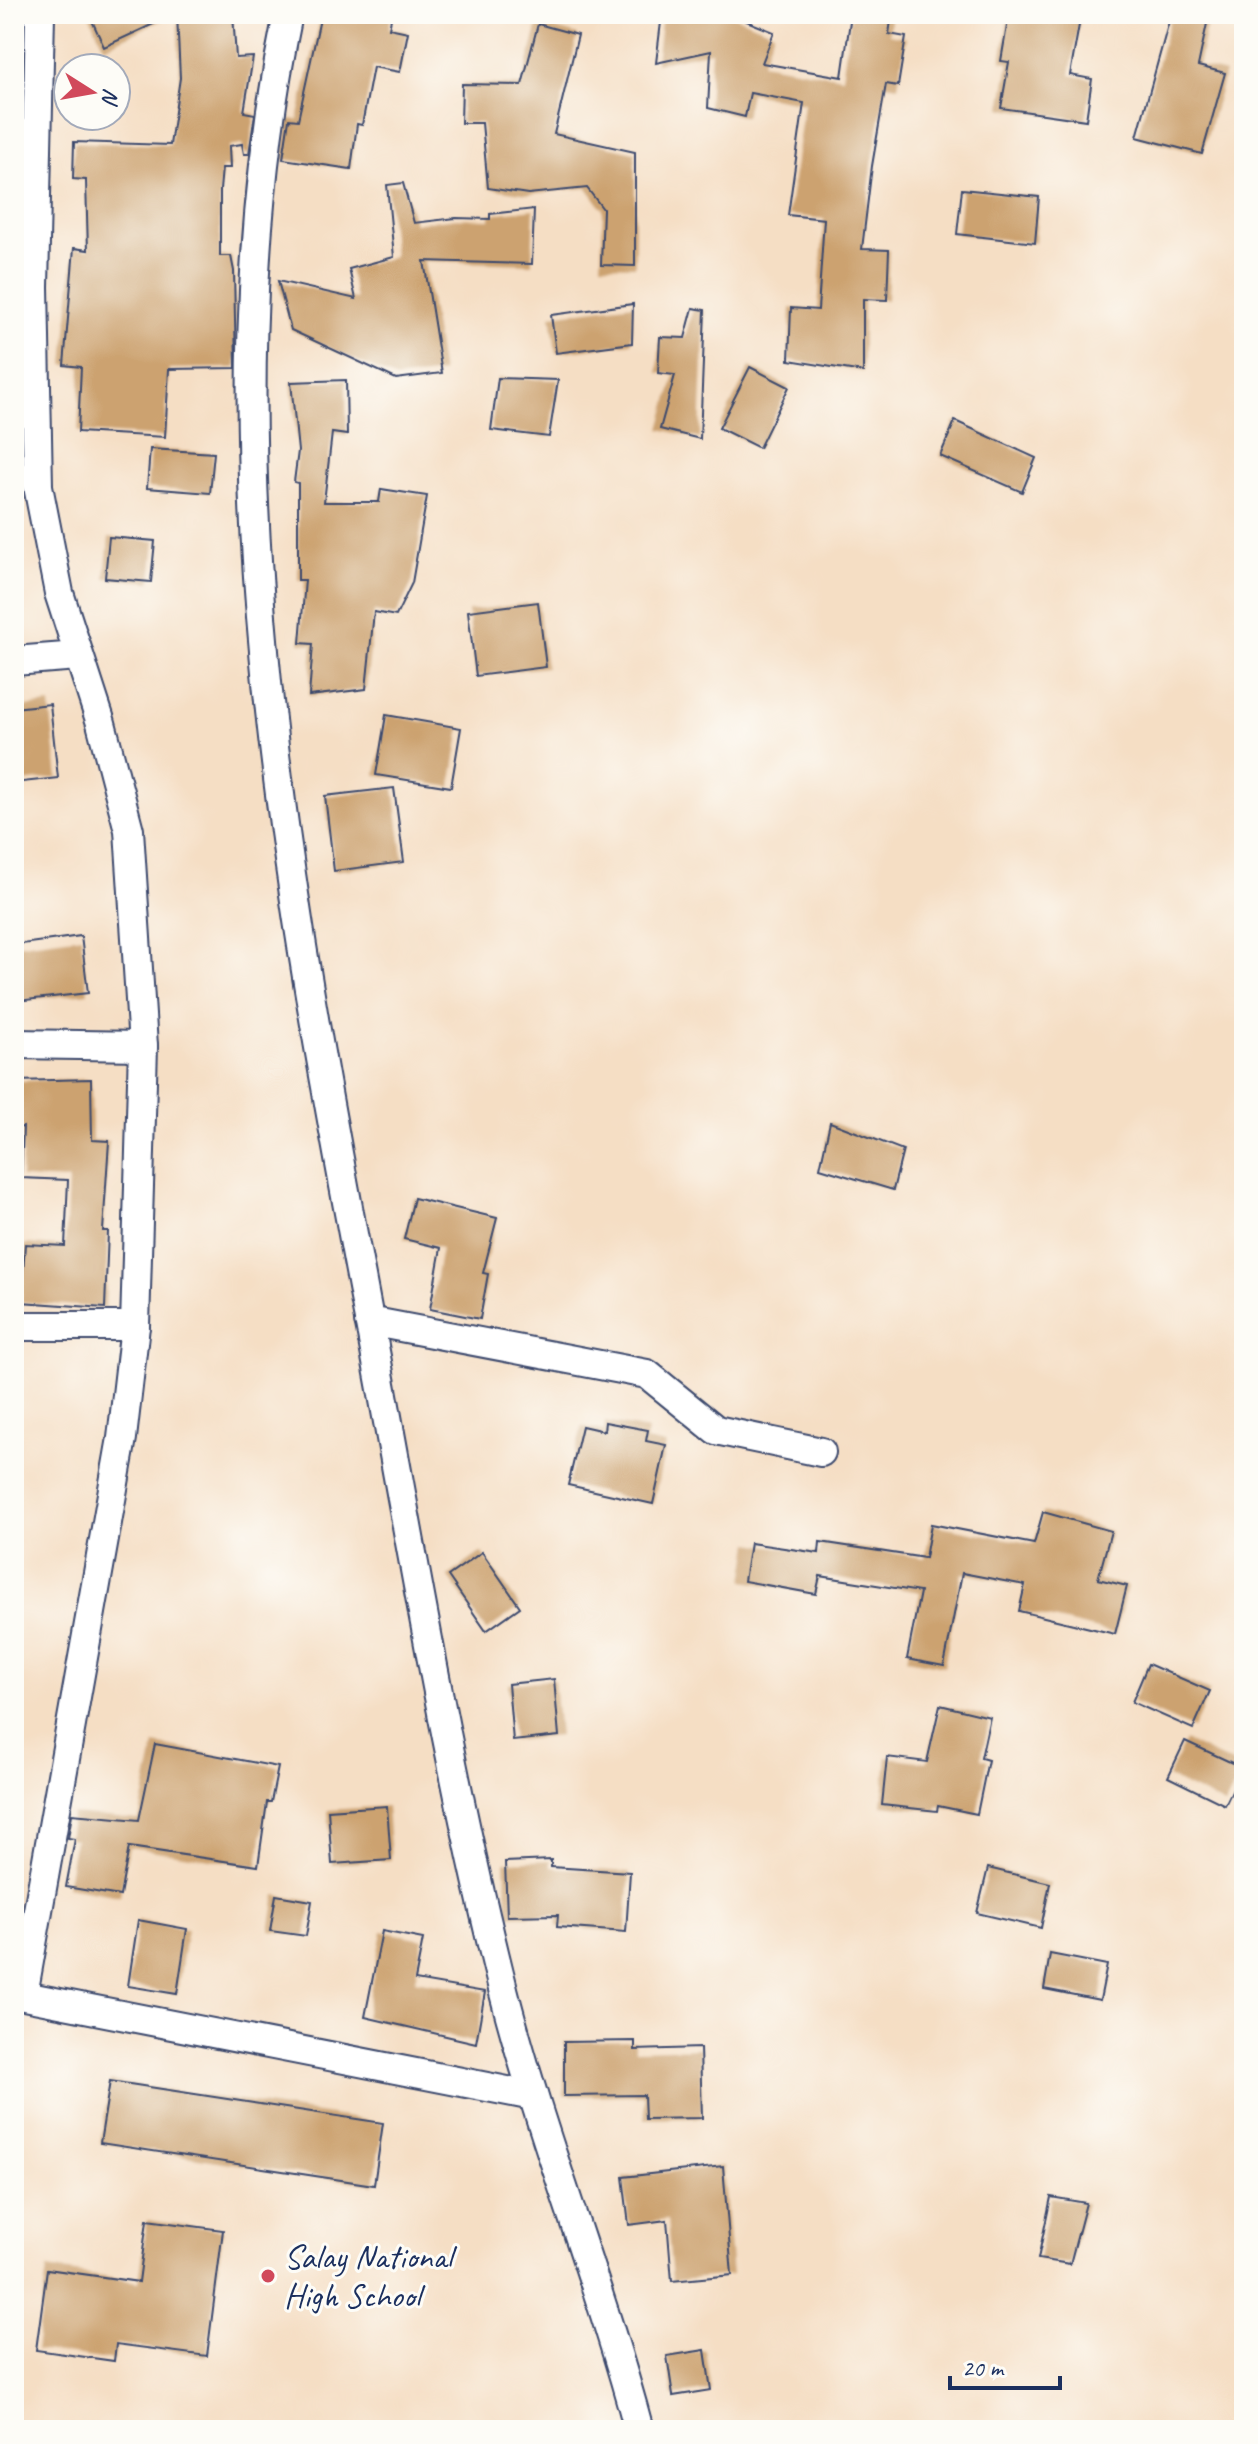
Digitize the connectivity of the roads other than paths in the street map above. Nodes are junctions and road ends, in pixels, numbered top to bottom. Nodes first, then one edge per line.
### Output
1 (40, 14) edge
2 (288, 14) edge
3 (78, 656) junction
4 (14, 661) edge
5 (14, 1044) edge
6 (143, 1046) junction
7 (369, 1321) junction
8 (14, 1326) edge
9 (135, 1326) junction
10 (821, 1452) dead end
11 (18, 1995) edge
12 (533, 2096) junction
13 (639, 2430) edge

1 - 3 street
2 - 7 street
3 - 4 street
3 - 6 street
5 - 6 street
6 - 9 street
7 - 10 street
7 - 12 street
8 - 9 street
9 - 11 street
11 - 12 street
12 - 13 street

